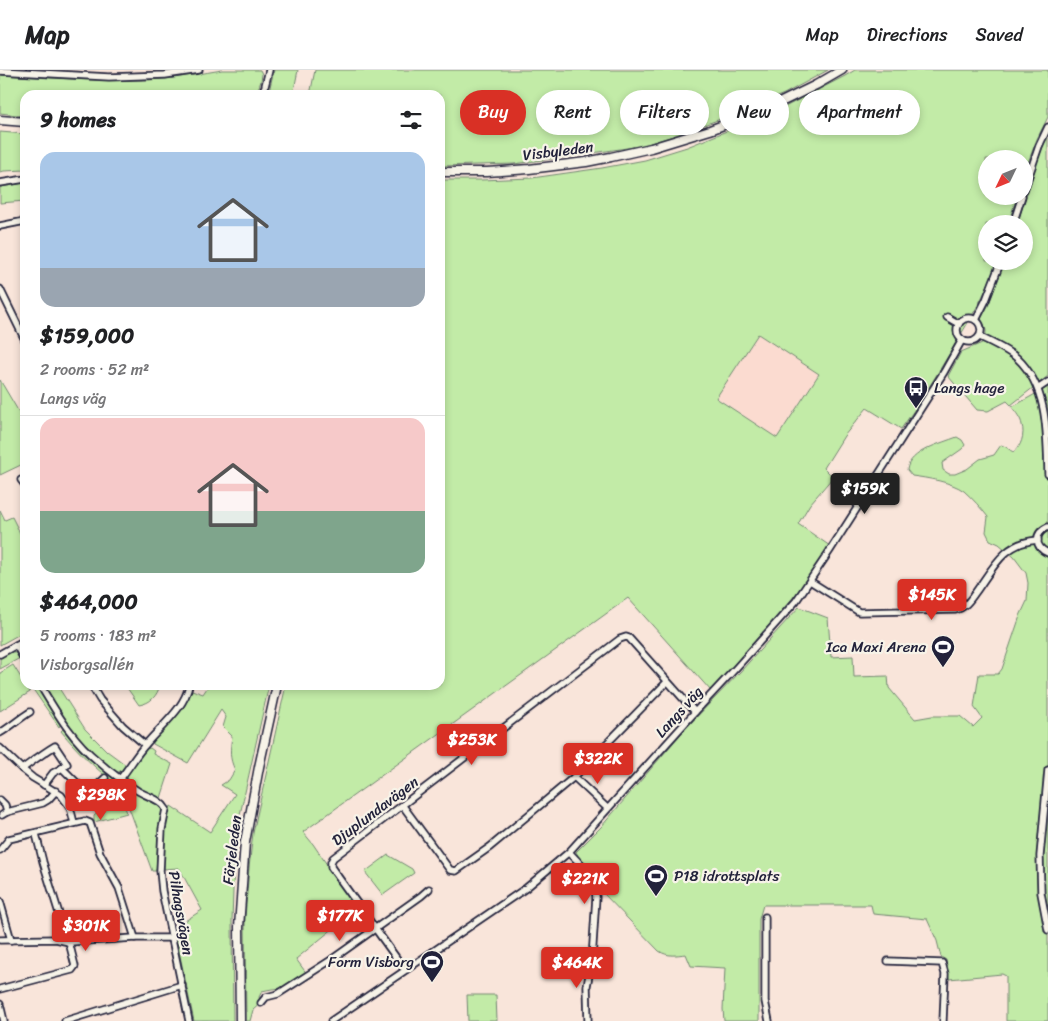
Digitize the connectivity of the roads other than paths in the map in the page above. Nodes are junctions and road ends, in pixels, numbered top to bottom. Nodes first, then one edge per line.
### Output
1 (199, 70) edge
2 (269, 70) edge
3 (842, 70) edge
4 (0, 71) edge
5 (66, 72) edge
6 (264, 90) edge
7 (0, 120) edge
8 (20, 122) edge
9 (1048, 128) edge
10 (1033, 164) edge
11 (445, 172) edge
12 (20, 180) edge
13 (0, 183) edge
14 (20, 222) edge
15 (0, 226) edge
16 (998, 270) edge
17 (0, 289) edge
18 (947, 316) dead end
19 (976, 320) junction
20 (958, 324) junction
21 (20, 330) edge
22 (980, 337) junction
23 (962, 340) junction
24 (1048, 382) edge
25 (1039, 388) junction
26 (1048, 474) edge
27 (1048, 528) edge
28 (1038, 540) junction
29 (1048, 553) edge
30 (810, 581) junction
31 (20, 643) edge
32 (16, 645) junction
33 (20, 652) edge
34 (0, 654) edge
35 (667, 682) junction
36 (43, 690) edge
37 (94, 690) edge
38 (188, 690) edge
39 (277, 690) edge
40 (30, 712) dead end
41 (694, 712) junction
42 (0, 733) edge
43 (145, 745) junction
44 (0, 748) edge
45 (62, 768) junction
46 (22, 769) junction
47 (1048, 770) edge
48 (574, 777) junction
49 (106, 778) dead end
50 (120, 779) junction
51 (44, 785) junction
52 (56, 791) junction
53 (88, 794) junction
54 (0, 800) edge
55 (403, 806) junction
56 (70, 807) junction
57 (607, 808) junction
58 (74, 823) junction
59 (36, 834) junction
60 (0, 850) edge
61 (569, 852) junction
62 (429, 889) dead end
63 (0, 901) edge
64 (765, 917) dead end
65 (376, 929) junction
66 (1048, 930) edge
67 (135, 938) junction
68 (172, 938) junction
69 (0, 940) edge
70 (11, 940) junction
71 (69, 942) junction
72 (888, 961) dead end
73 (405, 970) junction
74 (182, 985) junction
75 (0, 989) edge
76 (261, 1003) dead end
77 (0, 1004) edge
78 (4, 1021) edge
79 (65, 1021) edge
80 (189, 1021) edge
81 (240, 1021) edge
82 (331, 1021) edge
83 (588, 1021) edge
84 (769, 1021) edge
85 (943, 1021) edge

1 - 5 street
2 - 6 street
3 - 11 main road, Visbyleden
4 - 5 street
7 - 8 main road
9 - 10 street
12 - 13 street
14 - 15 street
16 - 19 street
17 - 21 street
18 - 20 street
19 - 20 street
19 - 22 street
20 - 23 street
22 - 23 street
22 - 25 street
23 - 30 street, Langs väg
24 - 25 street
25 - 26 street
27 - 28 street
28 - 29 street
28 - 30 street
30 - 41 street, Langs väg
31 - 32 street
32 - 33 street
32 - 34 street
35 - 41 street, Djuplundavägen
35 - 48 street
35 - 55 street, Djuplundavägen
36 - 50 street, Pilhagsvägen
37 - 43 street
38 - 43 street
39 - 81 main road, Färjeleden
40 - 42 street
41 - 57 street, Langs väg
43 - 50 street
44 - 46 street
45 - 46 street
45 - 51 street
45 - 53 street
46 - 51 street
47 - 66 street
48 - 55 street
48 - 57 street
49 - 53 street
50 - 68 street, Pilhagsvägen
51 - 52 street
52 - 54 street
52 - 56 street
53 - 56 street
55 - 65 street, Djuplundavägen
56 - 58 street
57 - 61 street, Langs väg
58 - 59 street
58 - 67 street
59 - 60 street
59 - 71 street
61 - 73 street, Langs väg
61 - 83 street
62 - 65 street
63 - 70 street
64 - 84 street
65 - 73 street, Djuplundavägen
65 - 76 street
67 - 68 street
67 - 71 street
68 - 74 street, Pilhagsvägen
69 - 70 street
70 - 71 street
71 - 75 street
72 - 85 street
73 - 82 street, Langs väg
74 - 79 street
74 - 80 street, Pilhagsvägen
77 - 78 street

